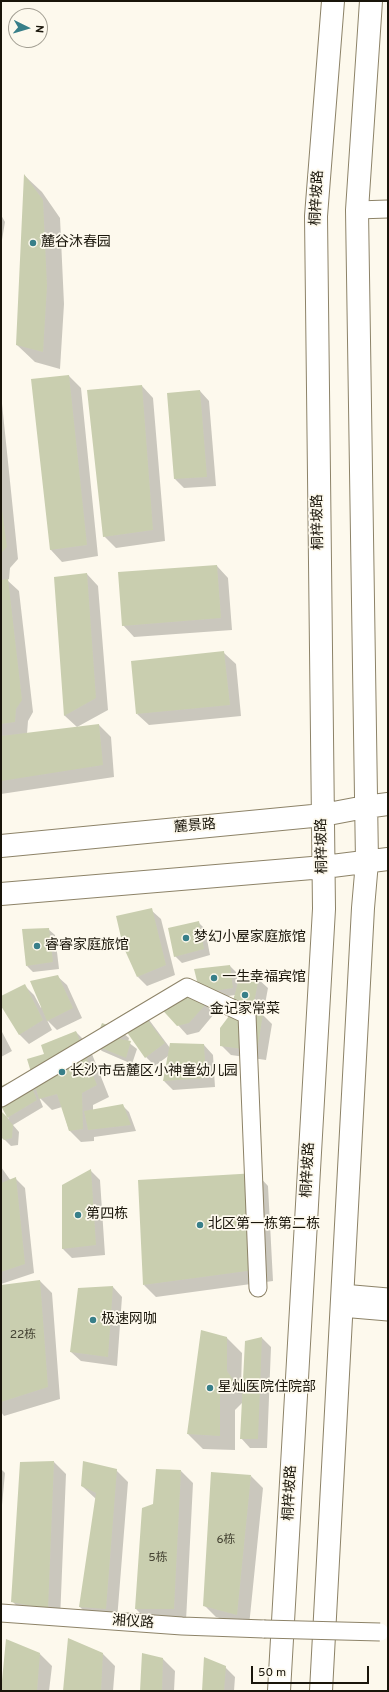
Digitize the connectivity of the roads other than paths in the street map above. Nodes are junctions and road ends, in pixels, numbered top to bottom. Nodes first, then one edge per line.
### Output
1 (333, 1) edge
2 (371, 1) edge
3 (388, 209) edge
4 (357, 210) junction
5 (388, 804) edge
6 (365, 807) junction
7 (323, 815) junction
8 (1, 846) edge
9 (378, 860) edge
10 (324, 867) junction
11 (1, 894) edge
12 (1, 1098) edge
13 (258, 1288) dead end
14 (388, 1297) edge
15 (342, 1301) junction
16 (388, 1312) edge
17 (1, 1613) edge
18 (380, 1632) dead end
19 (279, 1691) edge
20 (321, 1691) edge

1 - 7 main road, 桐梓坡路
2 - 4 main road
3 - 4 street
4 - 6 main road
5 - 6 main road, 麓景路
6 - 7 main road, 麓景路
6 - 9 main road
7 - 8 main road, 麓景路
7 - 10 main road, 桐梓坡路
9 - 10 main road
9 - 15 main road
10 - 11 main road
10 - 19 main road, 桐梓坡路
12 - 13 street
14 - 15 street
15 - 16 street
15 - 20 main road
17 - 18 street, 湘仪路, bridge

